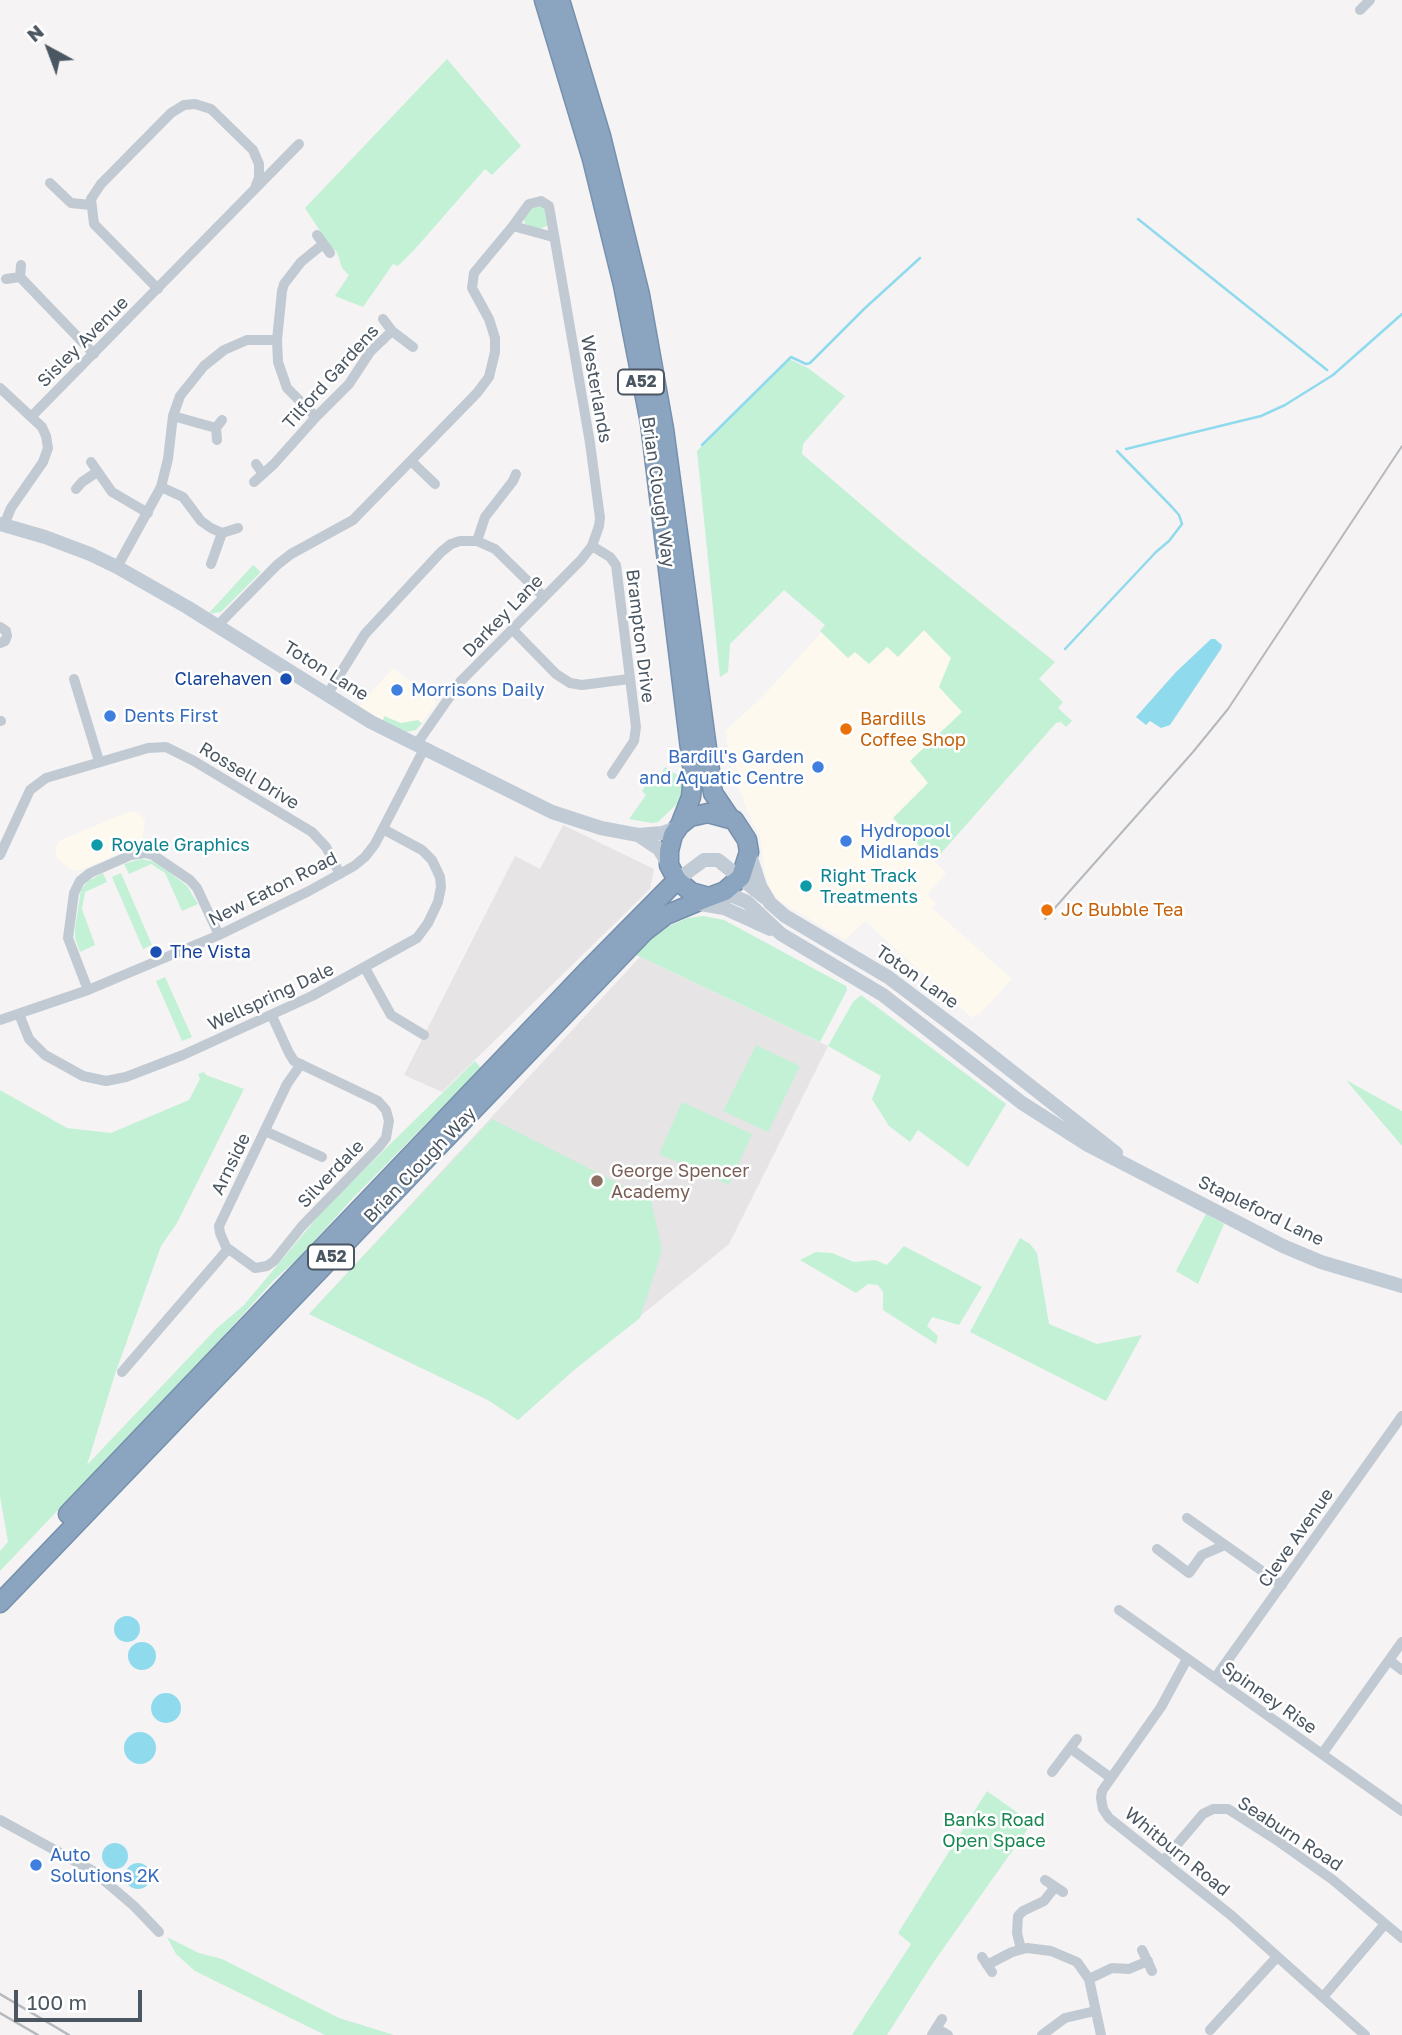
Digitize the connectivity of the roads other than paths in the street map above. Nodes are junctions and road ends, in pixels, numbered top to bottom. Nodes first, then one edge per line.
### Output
1 (544, 0) edge
2 (561, 0) edge
3 (1370, 0) edge
4 (1360, 10) dead end
5 (299, 144) dead end
6 (50, 183) dead end
7 (255, 189) junction
8 (91, 205) junction
9 (513, 226) junction
10 (317, 235) dead end
11 (553, 237) junction
12 (21, 265) dead end
13 (20, 277) junction
14 (6, 279) dead end
15 (158, 289) junction
16 (383, 319) dead end
17 (392, 331) junction
18 (277, 340) junction
19 (413, 347) dead end
20 (94, 354) junction
21 (0, 388) edge
22 (173, 416) junction
23 (316, 416) junction
24 (31, 417) junction
25 (217, 440) dead end
26 (411, 461) junction
27 (91, 462) dead end
28 (256, 464) dead end
29 (97, 472) junction
30 (263, 474) junction
31 (516, 474) dead end
32 (254, 482) dead end
33 (435, 484) dead end
34 (161, 487) junction
35 (76, 489) dead end
36 (148, 513) junction
37 (2, 524) edge
38 (238, 528) dead end
39 (222, 534) junction
40 (477, 541) junction
41 (592, 546) junction
42 (211, 564) dead end
43 (117, 568) junction
44 (543, 596) junction
45 (217, 626) junction
46 (0, 627) edge
47 (512, 629) junction
48 (0, 643) edge
49 (74, 679) dead end
50 (629, 679) junction
51 (327, 695) junction
52 (634, 741) junction
53 (644, 747) dead end
54 (420, 748) junction
55 (99, 761) junction
56 (612, 774) dead end
57 (730, 818) junction
58 (678, 827) junction
59 (383, 829) junction
60 (638, 835) junction
61 (750, 852) junction
62 (0, 855) edge
63 (673, 873) junction
64 (340, 874) junction
65 (741, 877) junction
66 (712, 897) junction
67 (770, 903) junction
68 (690, 905) junction
69 (781, 934) junction
70 (219, 935) junction
71 (365, 968) junction
72 (88, 990) junction
73 (19, 1014) junction
74 (272, 1016) junction
75 (0, 1020) edge
76 (424, 1035) dead end
77 (301, 1064) junction
78 (1080, 1123) joint
79 (265, 1131) junction
80 (1067, 1133) joint
81 (315, 1158) dead end
82 (1146, 1174) junction
83 (229, 1249) junction
84 (1402, 1286) edge
85 (121, 1372) dead end
86 (1402, 1416) edge
87 (1203, 1515) dead end
88 (1225, 1545) junction
89 (1157, 1549) dead end
90 (1282, 1585) junction
91 (0, 1586) edge
92 (0, 1603) edge
93 (1119, 1610) dead end
94 (1402, 1643) edge
95 (1187, 1659) junction
96 (1389, 1660) junction
97 (1402, 1670) edge
98 (1215, 1678) junction
99 (1077, 1739) dead end
100 (1070, 1748) junction
101 (1322, 1754) junction
102 (1052, 1772) dead end
103 (1111, 1778) junction
104 (1402, 1811) edge
105 (0, 1820) edge
106 (1163, 1861) junction
107 (1045, 1880) dead end
108 (1385, 1924) junction
109 (159, 1932) dead end
110 (1402, 1938) edge
111 (1021, 1949) junction
112 (1142, 1950) dead end
113 (1277, 1957) junction
114 (987, 1965) dead end
115 (1089, 1979) junction
116 (1323, 1997) junction
117 (1216, 2006) dead end
118 (1095, 2011) junction
119 (1225, 2014) junction
120 (937, 2028) edge
121 (1210, 2030) dead end
122 (948, 2035) edge
123 (1042, 2035) edge
124 (1101, 2035) edge
125 (1365, 2035) edge

1 - 58 highway, Brian Clough Way / A52
2 - 57 highway, Brian Clough Way / A52
3 - 4 street
5 - 7 street, Sisley Avenue
6 - 8 street
7 - 8 street
7 - 15 street, Sisley Avenue
8 - 15 street
9 - 11 street
9 - 11 street, Westerlands
9 - 26 street, Westerlands
10 - 18 street
11 - 41 street, Westerlands
12 - 13 street
13 - 14 street
13 - 20 street
15 - 20 street, Sisley Avenue
16 - 17 street, Tilford Gardens
17 - 19 street, Tilford Gardens
17 - 23 street, Tilford Gardens
18 - 22 street
18 - 23 street
20 - 24 street, Sisley Avenue
21 - 24 street
22 - 25 street
22 - 34 street
23 - 30 street, Tilford Gardens
24 - 37 street
26 - 33 street
26 - 45 street, Westerlands
27 - 29 street
28 - 30 street
29 - 35 street
29 - 36 street
30 - 32 street, Tilford Gardens
31 - 40 street
34 - 36 street
34 - 39 street
36 - 43 street
37 - 43 main road, Toton Lane
38 - 39 street
39 - 42 street
40 - 44 street
40 - 51 street
41 - 44 street, Darkey Lane
41 - 50 street, Brampton Drive
43 - 45 main road, Toton Lane
44 - 47 street, Darkey Lane
45 - 51 main road, Toton Lane
46 - 48 street
47 - 50 street
47 - 54 street, Darkey Lane
49 - 55 street
50 - 52 street, Brampton Drive
51 - 54 main road, Toton Lane
52 - 53 street
52 - 56 street
54 - 59 street, New Eaton Road
54 - 60 main road, Toton Lane
55 - 62 street, Rossell Drive
55 - 64 street, Rossell Drive
57 - 58 highway
57 - 61 highway, Brian Clough Way
58 - 60 main road, Toton Lane
58 - 63 highway, Brian Clough Way
59 - 64 street, New Eaton Road
59 - 71 street, Wellspring Dale
60 - 63 main road, Toton Lane
61 - 65 highway
61 - 67 main road, Toton Lane
63 - 65 main road
63 - 66 highway
63 - 91 highway, Brian Clough Way / A52
64 - 70 street, New Eaton Road
65 - 66 highway, Brian Clough Way
65 - 67 main road
66 - 68 highway, Brian Clough Way / A52
66 - 69 main road, Toton Lane
67 - 78 main road, Toton Lane
68 - 69 main road
68 - 92 highway, Brian Clough Way / A52
69 - 80 main road, Toton Lane
70 - 72 street, New Eaton Road
70 - 72 street
71 - 74 street, Wellspring Dale
71 - 76 street
72 - 73 street, New Eaton Road
73 - 74 street, Wellspring Dale
73 - 75 street, New Eaton Road
74 - 77 street, Silverdale
77 - 79 street, Arnside
77 - 83 street, Silverdale
78 - 82 main road, Stapleford Lane
79 - 81 street
79 - 83 street, Arnside
80 - 82 main road, Stapleford Lane
82 - 84 main road, Stapleford Lane
83 - 85 street
86 - 90 street, Cleve Avenue
87 - 88 street
88 - 89 street
88 - 90 street
90 - 98 street, Cleve Avenue
93 - 95 street, Spinney Rise
94 - 96 street
95 - 98 street, Spinney Rise
95 - 103 street, Whitburn Road
96 - 97 street
96 - 101 street
98 - 101 street, Spinney Rise
99 - 100 street
100 - 102 street
100 - 103 street
101 - 104 street, Spinney Rise
103 - 106 street, Whitburn Road
105 - 109 street
106 - 108 street, Seaburn Road
106 - 113 street, Whitburn Road
107 - 111 street
108 - 110 street, Seaburn Road
108 - 116 street
111 - 114 street
111 - 115 street
112 - 115 street
113 - 116 street, Whitburn Road
113 - 119 street
115 - 118 street
116 - 125 street, Whitburn Road
117 - 119 street
118 - 123 street
118 - 124 street
119 - 121 street
120 - 122 street

